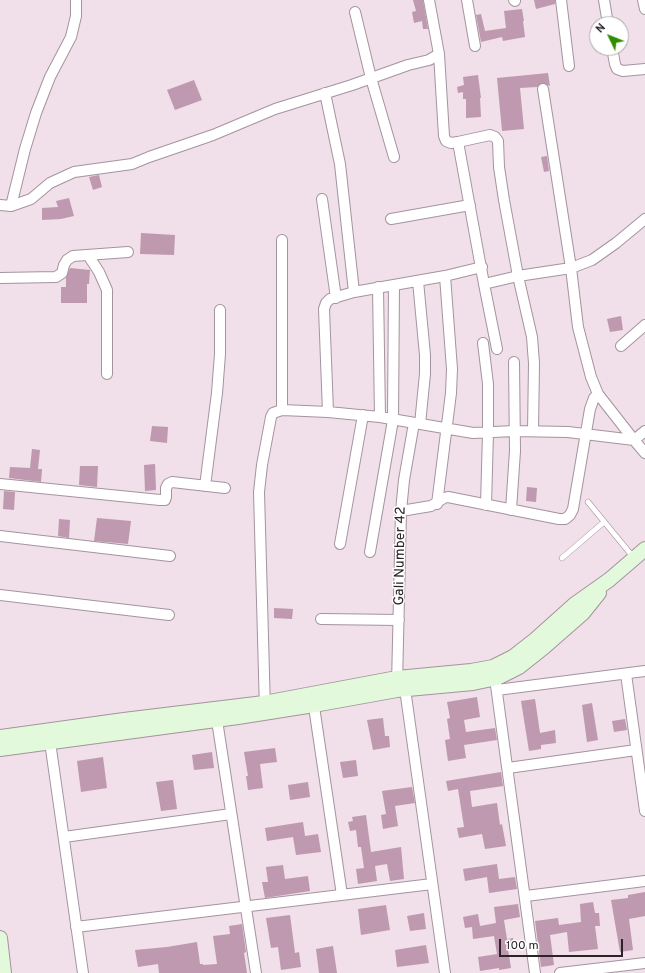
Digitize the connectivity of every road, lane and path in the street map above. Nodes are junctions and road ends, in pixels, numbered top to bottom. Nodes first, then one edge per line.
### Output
1 (76, 0) edge
2 (430, 0) edge
3 (467, 0) edge
4 (561, 0) edge
5 (604, 0) edge
6 (643, 0) edge
7 (645, 9) edge
8 (355, 12) dead end
9 (607, 16) edge
10 (475, 46) dead end
11 (439, 54) junction
12 (614, 56) edge
13 (569, 66) dead end
14 (645, 70) edge
15 (371, 78) junction
16 (543, 89) dead end
17 (325, 93) junction
18 (458, 142) junction
19 (394, 157) dead end
20 (322, 199) dead end
21 (0, 205) edge
22 (470, 205) junction
23 (11, 206) junction
24 (391, 219) dead end
25 (645, 219) edge
26 (282, 240) dead end
27 (128, 252) dead end
28 (88, 255) junction
29 (482, 267) junction
30 (571, 268) junction
31 (445, 276) junction
32 (518, 276) junction
33 (0, 278) edge
34 (418, 281) junction
35 (484, 284) junction
36 (394, 285) junction
37 (378, 288) junction
38 (354, 292) junction
39 (336, 298) junction
40 (220, 310) dead end
41 (645, 325) edge
42 (483, 343) dead end
43 (621, 346) dead end
44 (497, 349) dead end
45 (514, 362) dead end
46 (107, 374) dead end
47 (598, 394) junction
48 (282, 410) junction
49 (328, 412) junction
50 (363, 415) junction
51 (380, 417) junction
52 (393, 420) junction
53 (417, 423) junction
54 (446, 428) junction
55 (514, 431) junction
56 (533, 431) junction
57 (645, 431) edge
58 (488, 433) junction
59 (587, 434) junction
60 (634, 440) junction
61 (645, 453) edge
62 (0, 484) edge
63 (205, 486) junction
64 (225, 488) dead end
65 (588, 502) dead end
66 (437, 504) junction
67 (486, 505) junction
68 (511, 510) junction
69 (401, 511) junction
70 (604, 522) junction
71 (0, 536) edge
72 (340, 544) dead end
73 (370, 552) dead end
74 (170, 556) dead end
75 (641, 556) edge
76 (562, 558) dead end
77 (609, 580) junction
78 (0, 595) edge
79 (169, 615) dead end
80 (321, 619) dead end
81 (399, 620) junction
82 (645, 671) edge
83 (626, 674) junction
84 (496, 684) junction
85 (400, 686) junction
86 (313, 700) junction
87 (265, 708) junction
88 (216, 714) junction
89 (0, 737) edge
90 (50, 742) junction
91 (0, 749) edge
92 (636, 750) junction
93 (508, 768) junction
94 (645, 812) edge
95 (231, 814) junction
96 (64, 837) junction
97 (645, 881) edge
98 (432, 884) junction
99 (342, 895) junction
100 (526, 896) junction
101 (246, 906) junction
102 (76, 927) junction
103 (0, 938) edge
104 (645, 963) edge
105 (4, 973) edge
106 (83, 973) edge
107 (256, 973) edge
108 (445, 973) edge
109 (535, 973) edge
110 (560, 973) edge

1 - 23 street
2 - 11 street
3 - 10 street
4 - 13 street
5 - 9 street
6 - 7 street
8 - 15 street
11 - 15 street
11 - 18 street
12 - 14 street
15 - 17 street
15 - 19 street
16 - 30 street
17 - 23 street
17 - 38 street
18 - 22 street
18 - 32 street
20 - 39 street
21 - 23 street
22 - 24 street
22 - 29 street
25 - 30 street
26 - 48 street
27 - 28 street
28 - 33 street
28 - 46 street
29 - 31 street
29 - 35 street
30 - 32 street
30 - 47 street
31 - 34 street
31 - 54 street
32 - 35 street
32 - 56 street
34 - 36 street
34 - 53 street, Gali Number 42
35 - 44 street
36 - 37 street
36 - 52 street
37 - 38 street
37 - 51 street
38 - 39 street
39 - 49 street
40 - 63 street
41 - 43 street
42 - 58 street
45 - 55 street
47 - 59 street
47 - 60 street
48 - 49 street
48 - 87 street
49 - 50 street
50 - 51 street
50 - 72 street
51 - 52 street
52 - 53 street
52 - 73 street
53 - 54 street
53 - 69 street, Gali Number 42
54 - 58 street
54 - 66 street
55 - 56 street
55 - 58 street
55 - 68 street
56 - 59 street
57 - 60 street
58 - 67 street
59 - 60 street
59 - 68 street
60 - 61 street
62 - 63 street
63 - 64 street
65 - 70 lane
66 - 67 street
66 - 69 street
67 - 68 street
69 - 81 street, Gali Number 42
70 - 75 lane
70 - 76 lane
71 - 74 street
75 - 77 street
77 - 84 street
77 - 85 street
78 - 79 street
80 - 81 street
81 - 85 street, Gali Number 42
82 - 83 street
83 - 84 street
83 - 92 street
84 - 85 street
84 - 93 street
85 - 86 street
85 - 98 street, Gali Number 42
86 - 87 street
86 - 99 street
87 - 88 street
88 - 89 street
88 - 90 street
88 - 95 street
90 - 91 street
90 - 96 street
92 - 93 street
92 - 94 street
93 - 100 street
95 - 96 street
95 - 101 street
96 - 102 street
97 - 100 street
98 - 99 street
98 - 108 street, Gali Number 42
99 - 101 street
100 - 109 street
101 - 102 street
101 - 107 street
102 - 106 street
103 - 105 street
104 - 110 street

